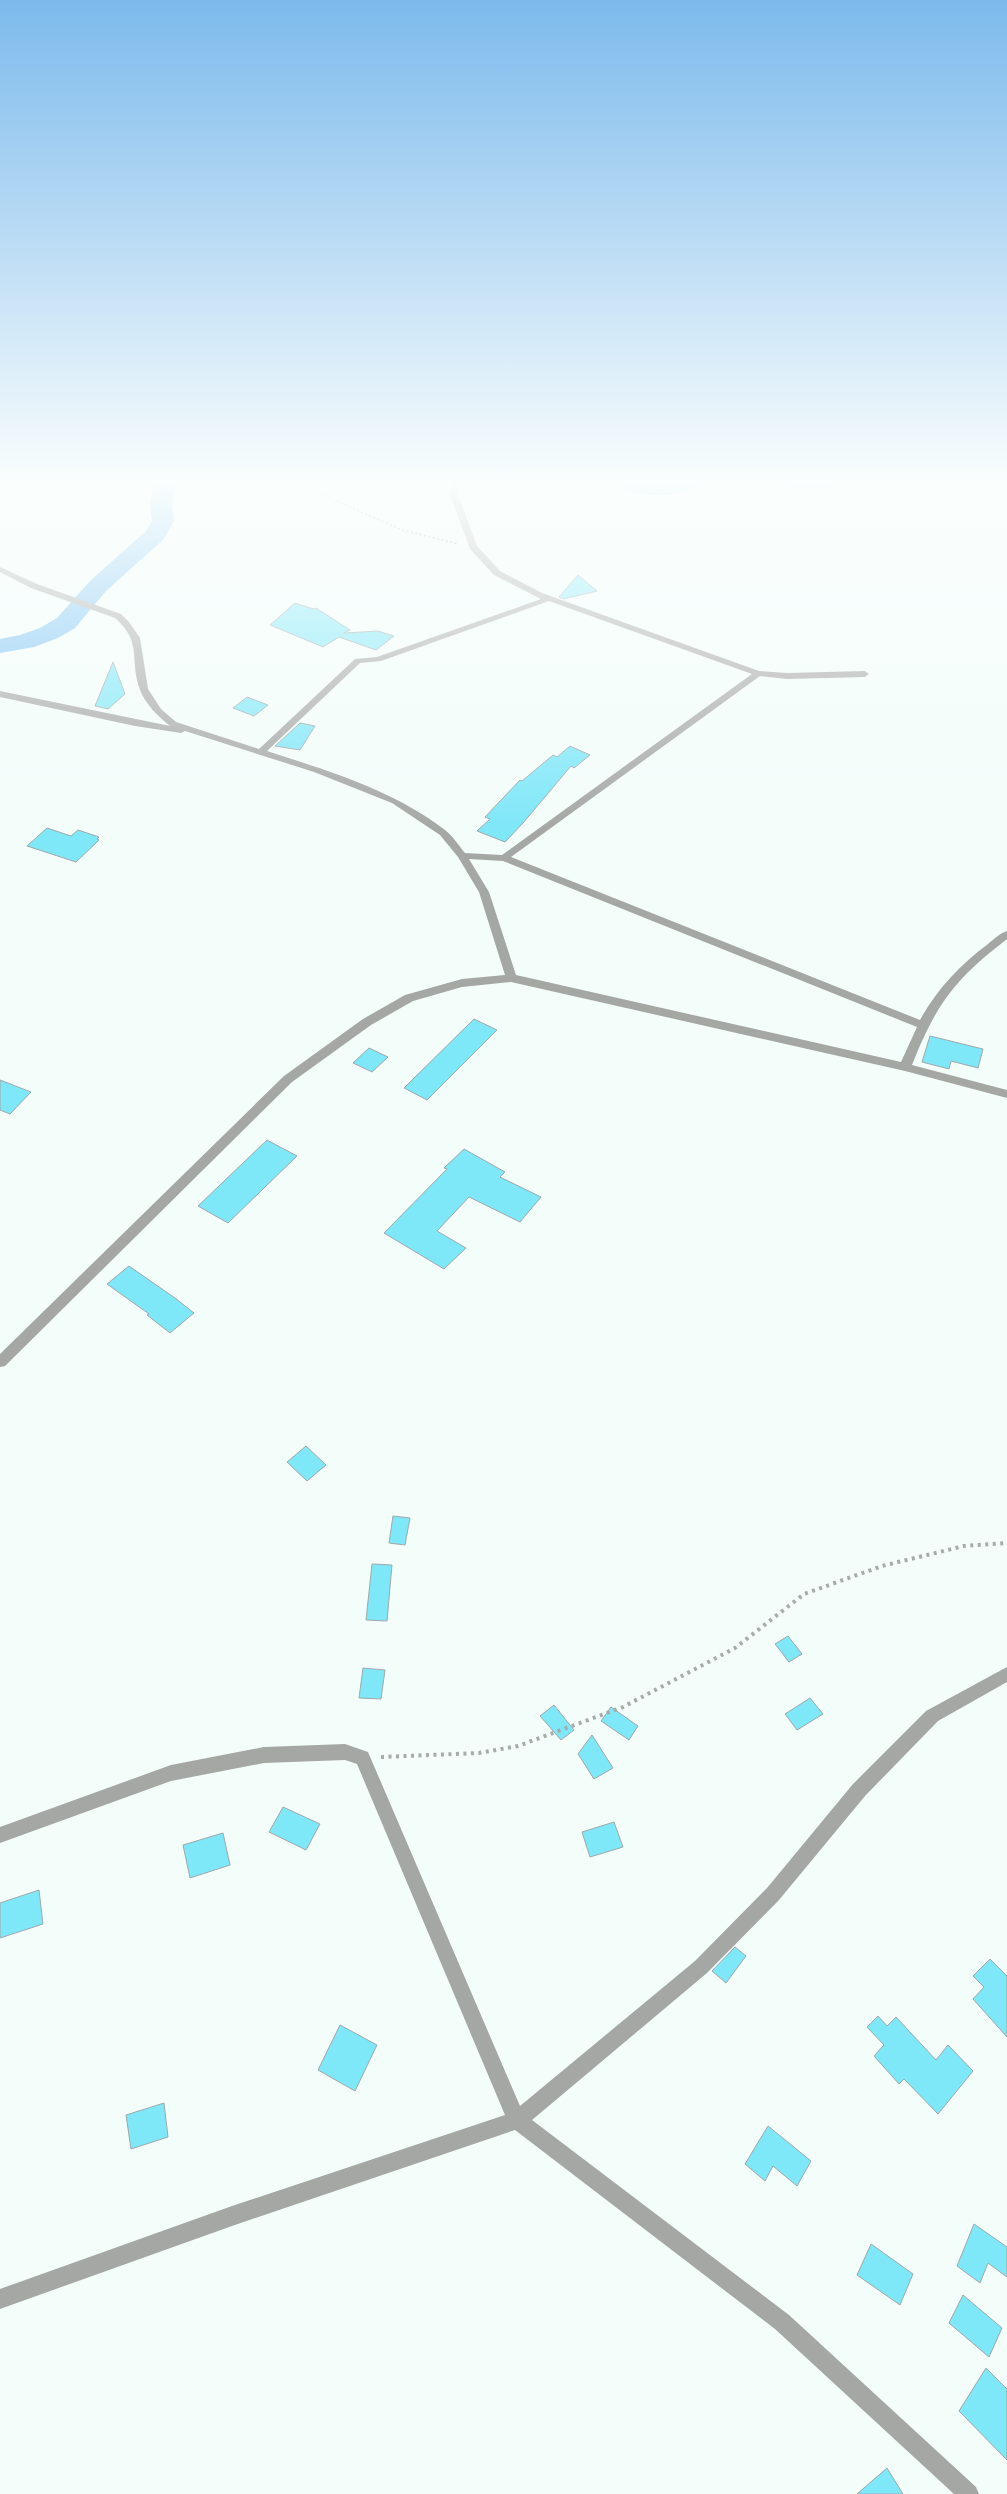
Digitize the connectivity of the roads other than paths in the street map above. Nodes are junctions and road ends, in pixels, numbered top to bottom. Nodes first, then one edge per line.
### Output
1 (66, 597) edge
2 (545, 597) edge
3 (548, 599) junction
4 (758, 673) junction
5 (865, 674) dead end
6 (0, 694) edge
7 (190, 731) junction
8 (262, 751) junction
9 (462, 856) junction
10 (504, 858) junction
11 (1007, 934) edge
12 (511, 978) junction
13 (922, 1025) junction
14 (905, 1067) junction
15 (1007, 1094) edge
16 (0, 1362) edge
17 (1007, 1674) edge
18 (0, 1835) edge
19 (516, 2120) junction
20 (0, 2299) edge
21 (968, 2494) edge

1 - 7 street
2 - 3 street
3 - 4 street
3 - 8 street
4 - 5 street
4 - 10 street
6 - 7 street
7 - 8 street
8 - 9 street
9 - 10 street
9 - 12 street
10 - 13 street
11 - 13 street
12 - 14 street
12 - 16 street
13 - 14 street
14 - 15 street
17 - 19 street
18 - 19 street
19 - 20 street
19 - 21 street

